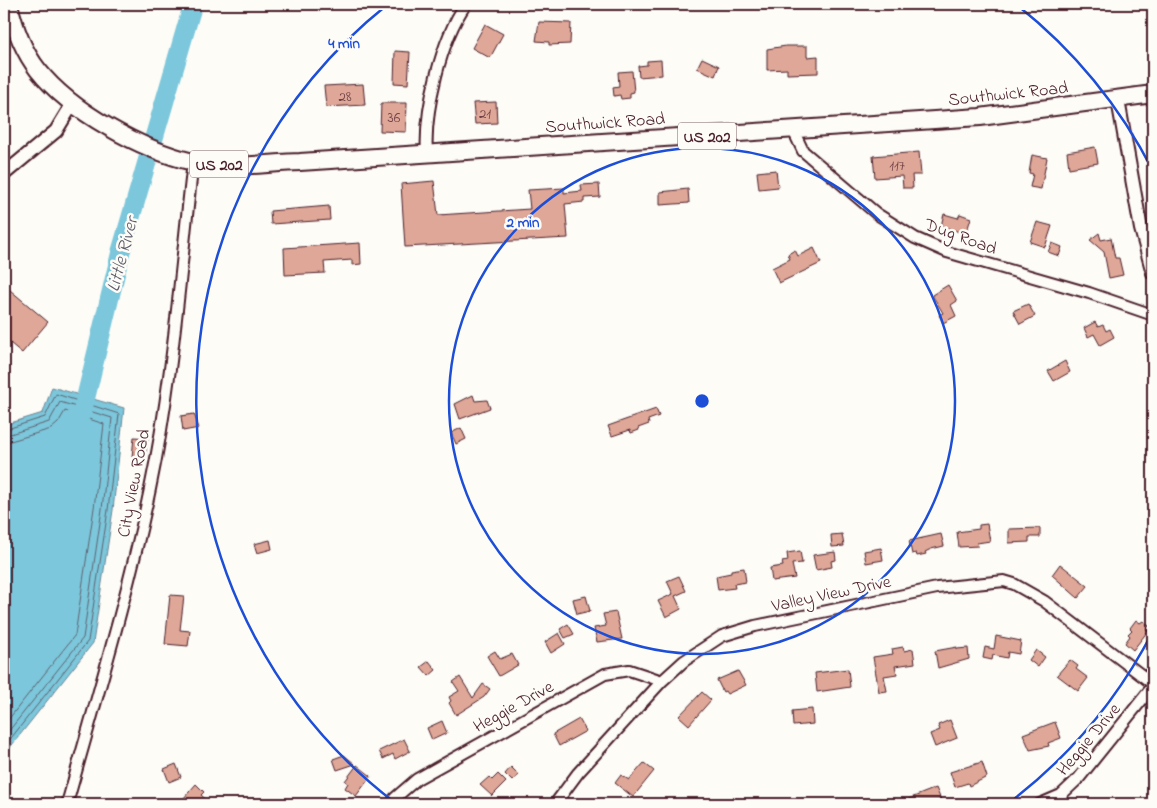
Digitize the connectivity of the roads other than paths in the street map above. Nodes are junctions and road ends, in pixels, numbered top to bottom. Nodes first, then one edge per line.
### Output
1 (9, 4) edge
2 (466, 4) edge
3 (1153, 94) edge
4 (1118, 100) junction
5 (73, 103) junction
6 (793, 130) junction
7 (427, 154) junction
8 (186, 159) junction
9 (4, 174) edge
10 (1153, 272) edge
11 (1153, 315) edge
12 (662, 681) junction
13 (1153, 685) edge
14 (67, 804) edge
15 (392, 804) edge
16 (555, 804) edge
17 (1040, 804) edge

1 - 5 highway, US 202
2 - 7 street
3 - 4 highway, Southwick Road / US 202
4 - 6 highway, Southwick Road / US 202
4 - 10 street
5 - 8 highway, US 202
5 - 9 street
6 - 7 highway, Southwick Road / US 202
6 - 11 street, Dug Road
7 - 8 highway, Southwick Road / US 202
8 - 14 street, City View Road
12 - 13 street, Valley View Drive
12 - 15 street, Heggie Drive
12 - 16 street, Valley View Drive
13 - 17 street, Heggie Drive

